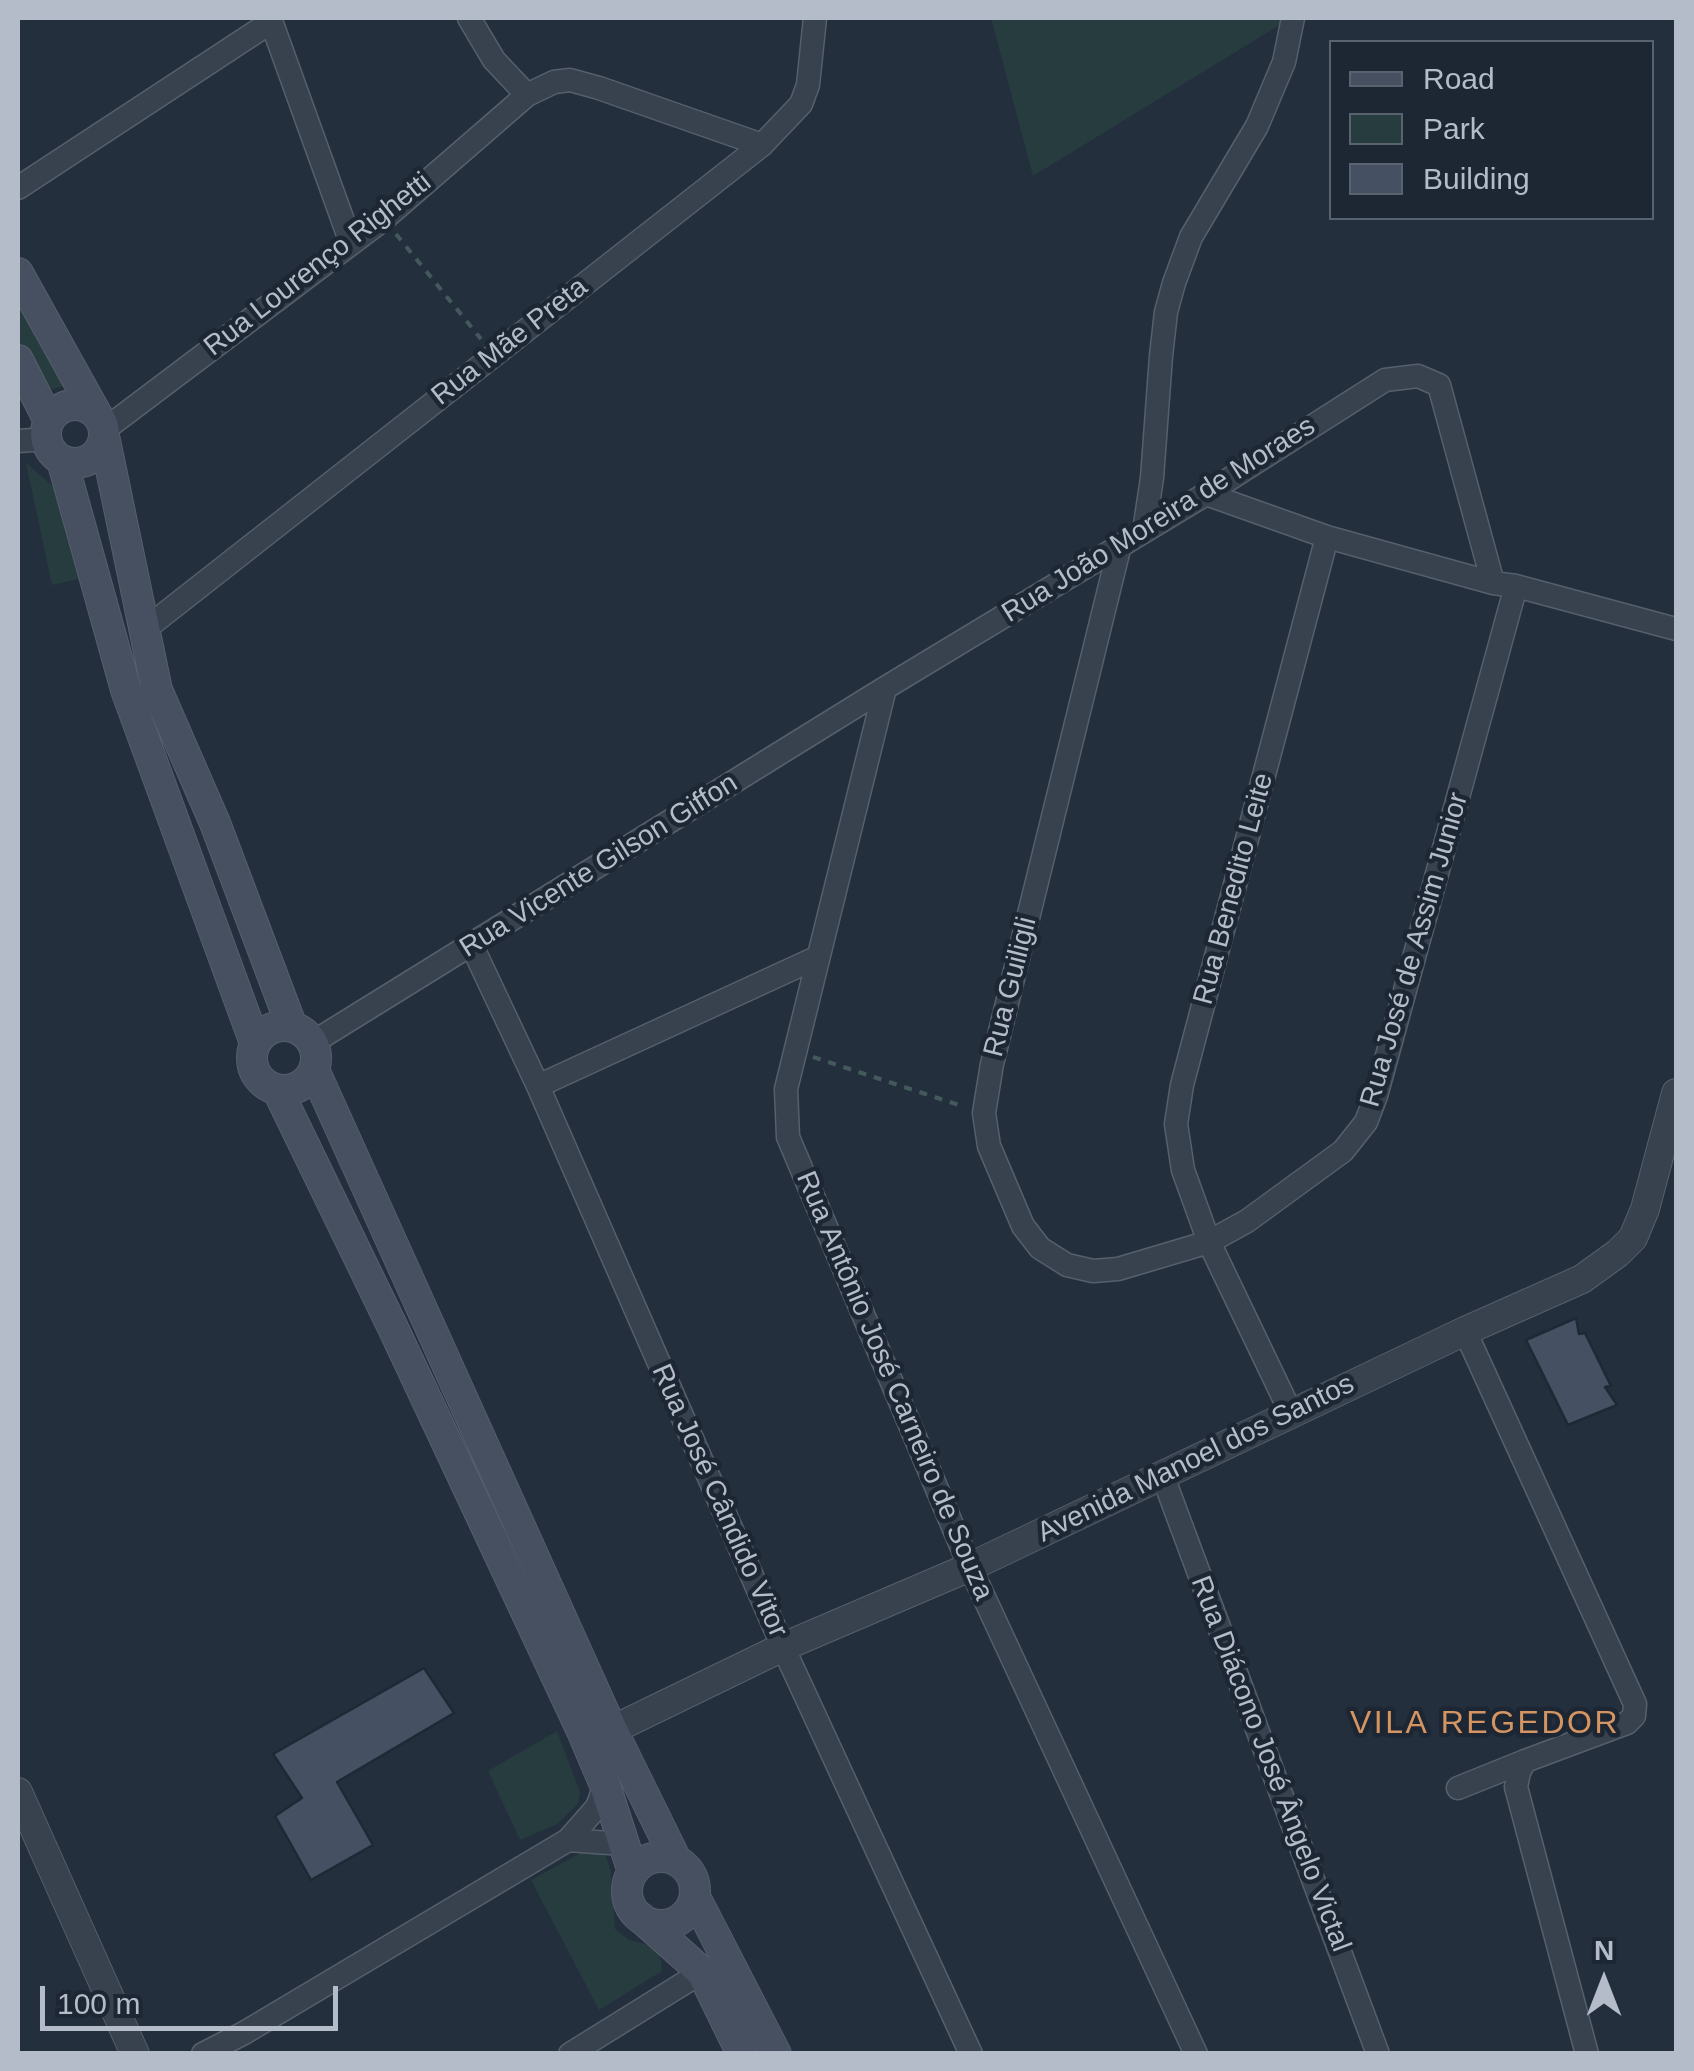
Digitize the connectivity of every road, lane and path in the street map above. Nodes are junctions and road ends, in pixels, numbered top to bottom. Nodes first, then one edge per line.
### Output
1 (468, 18) edge
2 (816, 18) edge
3 (1293, 18) edge
4 (270, 20) edge
5 (528, 95) junction
6 (762, 145) junction
7 (18, 188) edge
8 (384, 219) junction
9 (351, 243) junction
10 (18, 272) edge
11 (494, 354) junction
12 (18, 360) edge
13 (102, 427) junction
14 (44, 440) edge
15 (1206, 494) junction
16 (1144, 531) junction
17 (1328, 536) junction
18 (1120, 545) junction
19 (1504, 585) junction
20 (1676, 629) edge
21 (144, 630) junction
22 (885, 688) junction
23 (472, 946) junction
24 (818, 956) junction
25 (256, 1043) junction
26 (306, 1047) junction
27 (795, 1051) junction
28 (538, 1086) junction
29 (277, 1090) junction
30 (1676, 1093) edge
31 (984, 1114) junction
32 (1209, 1242) junction
33 (1465, 1331) junction
34 (1291, 1413) junction
35 (1162, 1474) junction
36 (970, 1567) junction
37 (783, 1647) junction
38 (612, 1730) junction
39 (1525, 1761) junction
40 (605, 1784) junction
41 (1458, 1788) dead end
42 (18, 1792) edge
43 (568, 1840) junction
44 (628, 1858) junction
45 (676, 1860) junction
46 (695, 1897) junction
47 (634, 1912) junction
48 (702, 1972) junction
49 (135, 2054) edge
50 (203, 2054) edge
51 (570, 2054) edge
52 (742, 2054) edge
53 (776, 2054) edge
54 (971, 2054) edge
55 (1196, 2054) edge
56 (1378, 2054) edge
57 (1586, 2054) edge

1 - 5 street
2 - 6 street, Rua Mãe Preta
3 - 16 street
4 - 7 street
4 - 9 street
5 - 6 street
5 - 8 street, Rua Lourenço Righetti
6 - 11 street, Rua Mãe Preta
8 - 9 street, Rua Lourenço Righetti
8 - 11 path
9 - 13 street, Rua Lourenço Righetti
10 - 13 main road
11 - 21 street, Rua Mãe Preta
12 - 14 main road
13 - 14 main road
13 - 14 main road
13 - 21 main road
14 - 25 main road
15 - 16 street, Rua João Moreira de Moraes
15 - 17 street
15 - 19 street, Rua João Moreira de Moraes
16 - 18 street, Rua João Moreira de Moraes
17 - 19 street
17 - 32 street, Rua Benedito Leite
18 - 22 street, Rua João Moreira de Moraes
18 - 31 street, Rua Guiligli
19 - 20 street
19 - 32 street, Rua José de Assim Junior
21 - 26 main road
22 - 23 street, Rua Vicente Gilson Giffon
22 - 24 street, Rua Antônio José Carneiro de Souza
23 - 26 street, Rua Vicente Gilson Giffon
23 - 28 street, Rua José Cândido Vitor
24 - 27 street, Rua Antônio José Carneiro de Souza
24 - 28 street
25 - 26 main road
25 - 29 main road
26 - 29 main road
26 - 38 main road
27 - 31 path
27 - 36 street, Rua Antônio José Carneiro de Souza
28 - 37 street, Rua José Cândido Vitor
29 - 40 main road
30 - 33 street, Avenida Manoel dos Santos
31 - 32 street, Rua Guiligli
32 - 34 street, Rua Benedito Leite
33 - 34 street, Avenida Manoel dos Santos
33 - 39 street
34 - 35 street, Avenida Manoel dos Santos
35 - 36 street, Avenida Manoel dos Santos
35 - 56 street, Rua Diácono José Ângelo Victal
36 - 37 street, Avenida Manoel dos Santos
36 - 55 street, Rua Antônio José Carneiro de Souza
37 - 38 street, Avenida Manoel dos Santos
37 - 54 street, Rua José Cândido Vitor
38 - 45 main road
39 - 41 street
39 - 57 street
40 - 43 street
40 - 44 main road
42 - 49 street
43 - 44 street
43 - 50 street
44 - 45 main road
44 - 47 main road
45 - 46 main road
46 - 47 main road
46 - 53 main road
47 - 48 main road
48 - 51 street
48 - 52 main road

